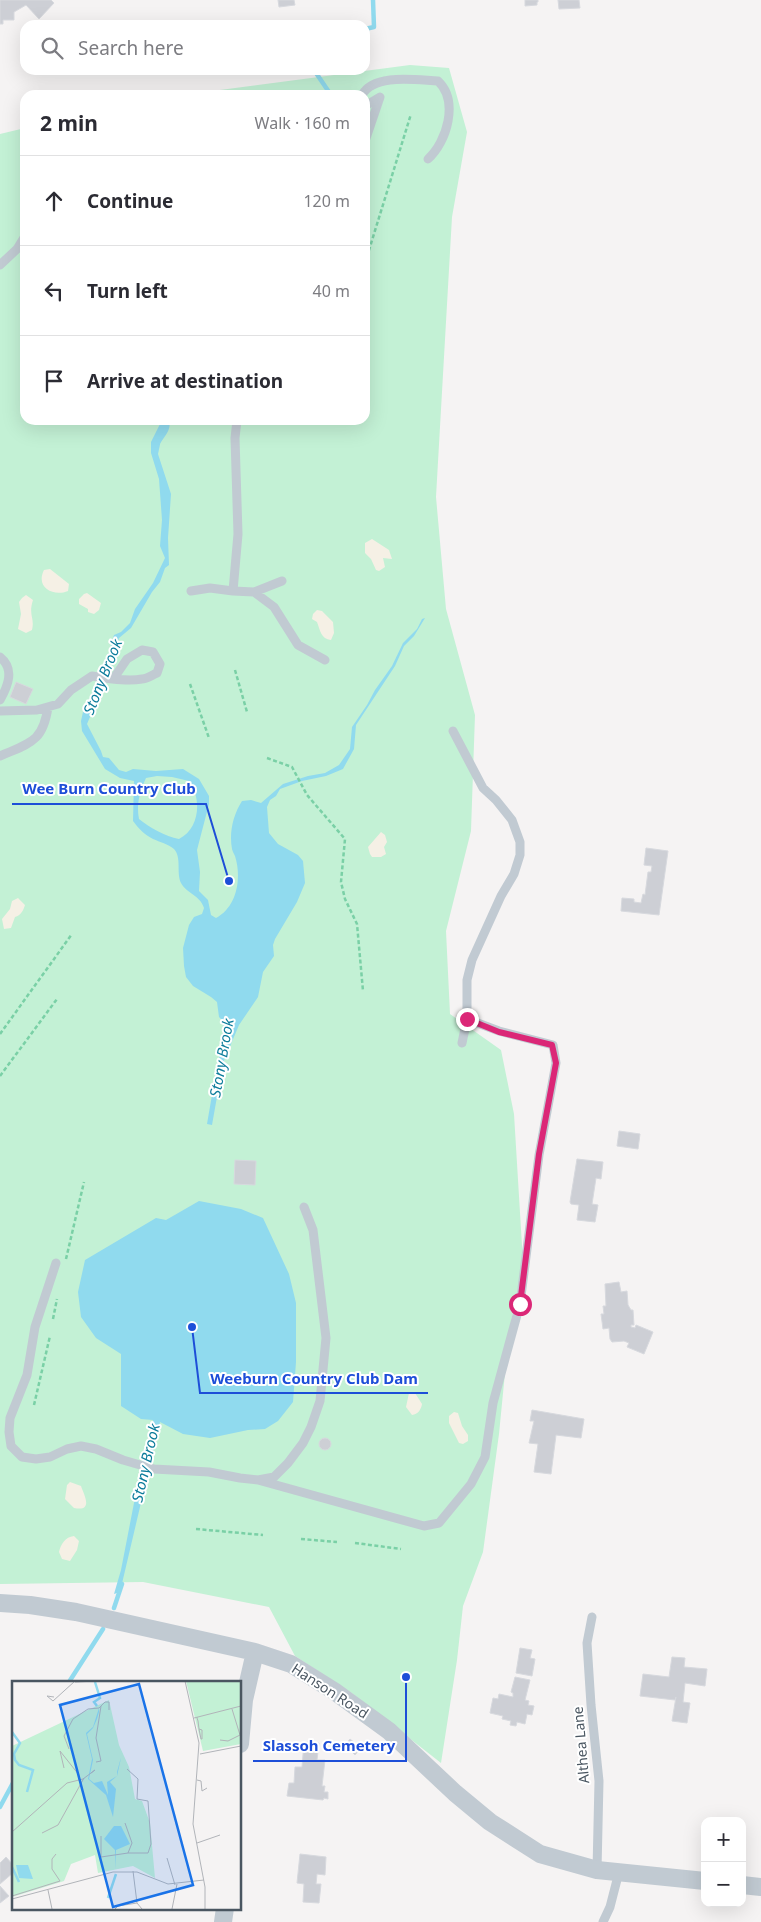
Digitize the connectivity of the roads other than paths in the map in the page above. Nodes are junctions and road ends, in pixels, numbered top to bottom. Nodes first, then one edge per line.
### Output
1 (367, 90) edge
2 (370, 103) edge
3 (370, 126) edge
4 (428, 159) dead end
5 (20, 244) edge
6 (0, 265) edge
7 (236, 425) edge
8 (282, 581) dead end
9 (233, 590) junction
10 (191, 591) dead end
11 (254, 592) junction
12 (0, 657) edge
13 (325, 660) dead end
14 (112, 678) junction
15 (0, 700) edge
16 (48, 707) junction
17 (0, 712) edge
18 (453, 731) dead end
19 (0, 756) edge
20 (467, 1019) junction
21 (462, 1043) dead end
22 (304, 1207) dead end
23 (56, 1263) dead end
24 (258, 1480) junction
25 (0, 1603) edge
26 (592, 1617) dead end
27 (255, 1652) junction
28 (241, 1733) edge
29 (597, 1870) junction
30 (619, 1872) junction
31 (701, 1881) edge
32 (746, 1885) edge
33 (761, 1887) edge
34 (603, 1922) edge

1 - 4 lane
2 - 3 lane
5 - 6 lane
7 - 9 lane
8 - 11 lane
9 - 10 lane
9 - 11 lane
11 - 13 lane
12 - 15 lane
14 - 14 lane
14 - 16 lane
16 - 17 lane
16 - 19 lane
18 - 20 lane
20 - 21 lane
20 - 24 lane
22 - 24 lane
23 - 24 lane
25 - 27 street, Hanson Road
26 - 29 lane, Althea Lane
27 - 28 street
27 - 29 street, Hanson Road
29 - 30 street, Hanson Road
30 - 31 street, Hanson Road
30 - 34 lane
32 - 33 street

